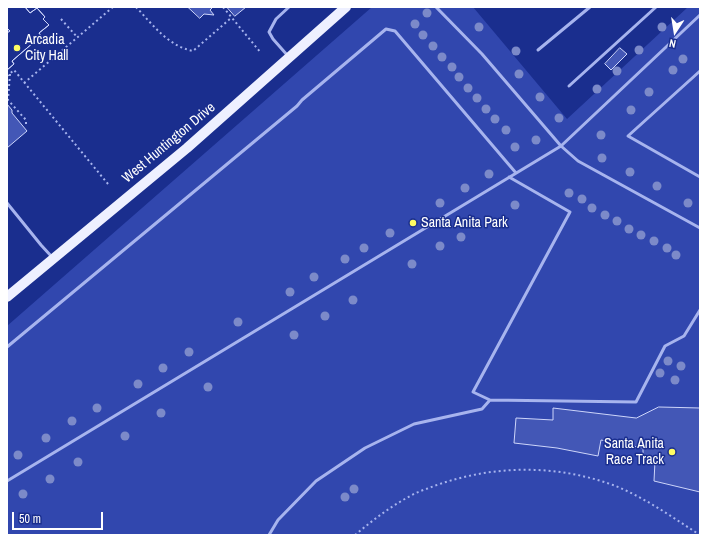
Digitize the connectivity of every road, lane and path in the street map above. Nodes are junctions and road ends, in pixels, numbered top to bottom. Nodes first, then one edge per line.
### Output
1 (113, 7) edge
2 (136, 7) edge
3 (222, 7) edge
4 (289, 7) edge
5 (346, 7) edge
6 (436, 7) edge
7 (590, 7) edge
8 (656, 7) edge
9 (700, 16) edge
10 (231, 18) junction
11 (61, 19) dead end
12 (77, 38) junction
13 (538, 50) dead end
14 (261, 53) dead end
15 (290, 58) junction
16 (700, 71) edge
17 (10, 73) junction
18 (7, 76) edge
19 (24, 83) junction
20 (569, 86) dead end
21 (26, 125) dead end
22 (561, 146) junction
23 (516, 173) junction
24 (509, 177) junction
25 (700, 177) edge
26 (108, 184) dead end
27 (7, 204) edge
28 (700, 228) edge
29 (53, 258) junction
30 (7, 297) edge
31 (700, 310) edge
32 (7, 347) edge
33 (490, 400) junction
34 (7, 481) edge
35 (269, 535) edge
36 (355, 535) edge
37 (700, 535) edge

1 - 12 path
2 - 10 path
3 - 10 path
4 - 15 lane
5 - 15 main road, West Huntington Drive
6 - 22 lane
7 - 13 lane
8 - 20 lane
9 - 22 lane
10 - 14 path
11 - 12 path
12 - 19 path
15 - 29 main road, West Huntington Drive
16 - 25 lane
17 - 18 path
17 - 19 path
17 - 21 path
19 - 26 path
22 - 23 lane
22 - 28 lane
23 - 24 lane
23 - 32 lane
24 - 33 lane
24 - 34 lane
27 - 29 lane
29 - 30 main road, West Huntington Drive
31 - 33 lane
33 - 35 lane
36 - 37 path

